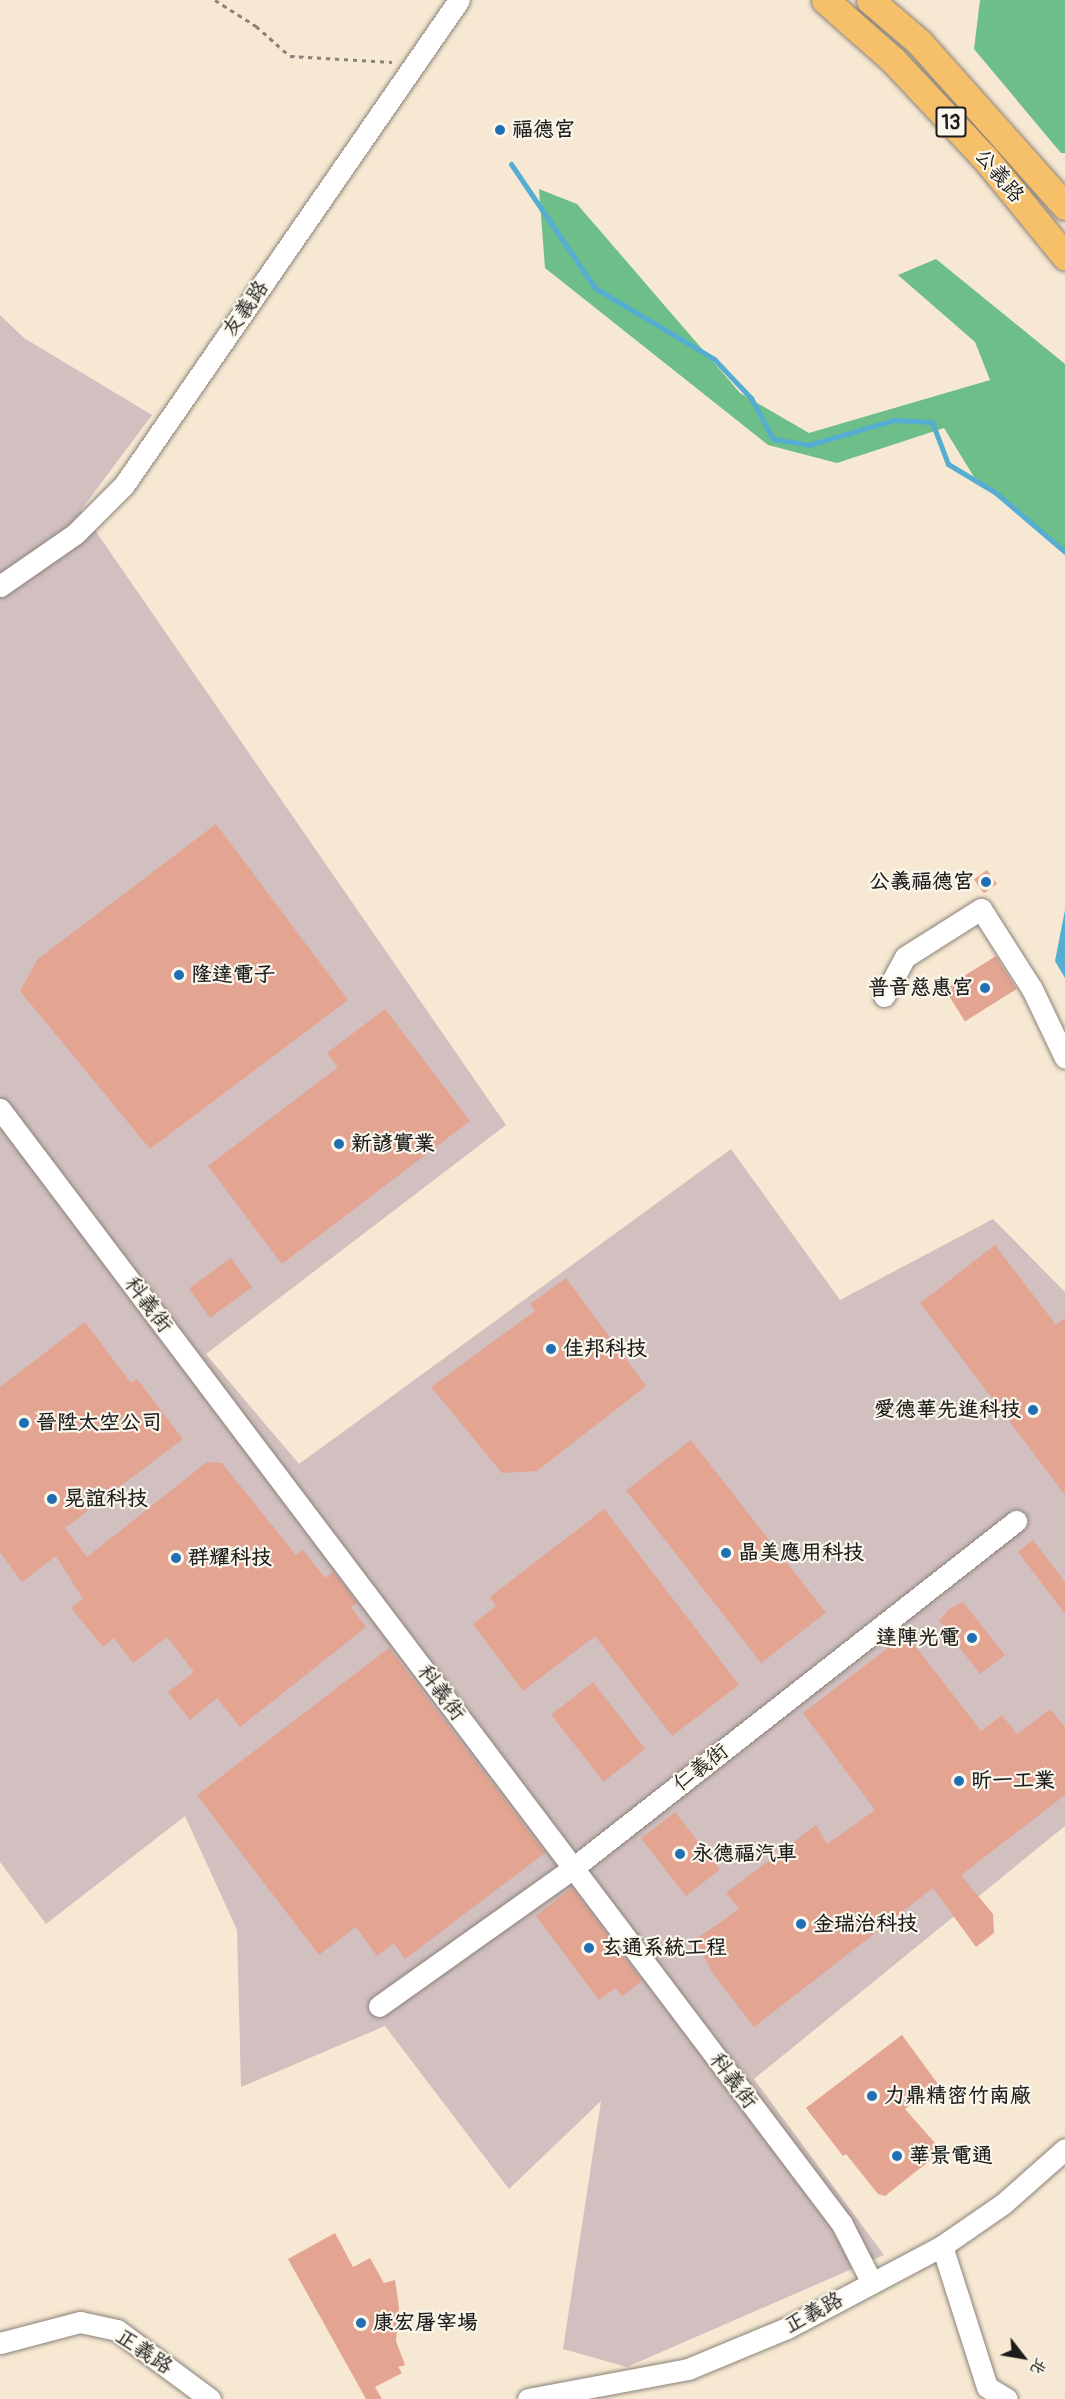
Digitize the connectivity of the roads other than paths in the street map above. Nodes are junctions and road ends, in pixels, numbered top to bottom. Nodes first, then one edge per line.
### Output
1 (459, 0) edge
2 (825, 0) edge
3 (870, 0) edge
4 (1065, 206) edge
5 (1065, 256) edge
6 (0, 586) edge
7 (885, 996) dead end
8 (1065, 1058) edge
9 (0, 1109) edge
10 (1016, 1521) dead end
11 (573, 1868) junction
12 (379, 2006) dead end
13 (1065, 2150) edge
14 (942, 2246) junction
15 (872, 2283) junction
16 (0, 2343) edge
17 (210, 2399) edge
18 (528, 2399) edge
19 (1007, 2399) edge

1 - 6 street, 友義路
2 - 5 main road, 公義路 / 13
3 - 4 main road, 公義路 / 13
7 - 8 street
9 - 11 street, 科義街
10 - 11 street, 仁義街
11 - 12 street, 仁義街
11 - 15 street, 科義街
13 - 14 street, 正義路
14 - 15 street, 正義路
14 - 19 street
15 - 18 street, 正義路
16 - 17 street, 正義路

